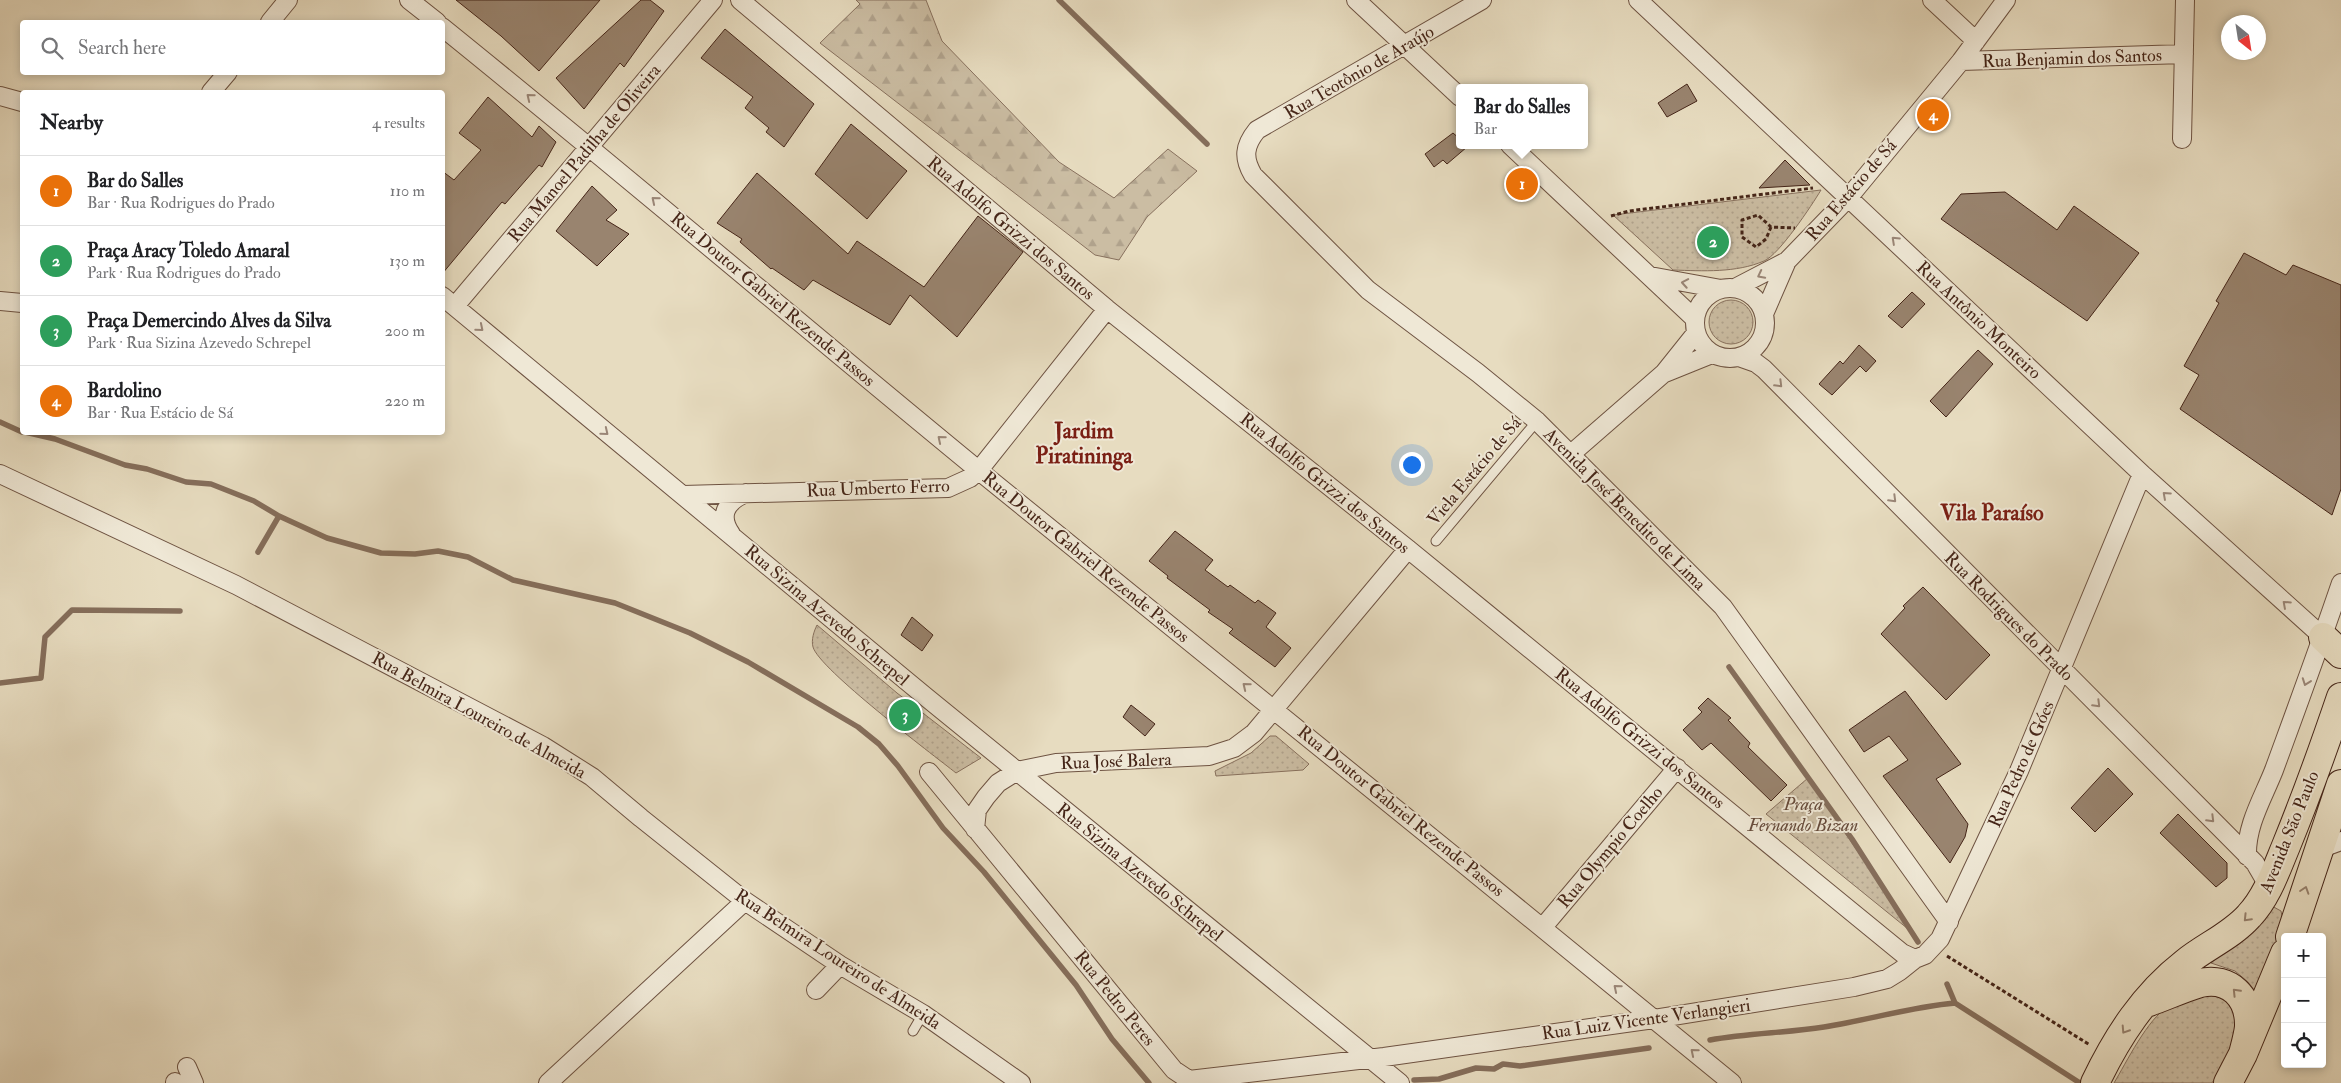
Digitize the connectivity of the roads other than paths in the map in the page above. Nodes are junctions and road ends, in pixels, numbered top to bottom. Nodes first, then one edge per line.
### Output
1 (288, 0) edge
2 (409, 0) edge
3 (713, 0) edge
4 (740, 0) edge
5 (1356, 0) edge
6 (1482, 0) edge
7 (1638, 0) edge
8 (1932, 0) edge
9 (2006, 0) edge
10 (2185, 0) edge
11 (272, 20) edge
12 (434, 20) edge
13 (445, 29) edge
14 (1976, 41) junction
15 (1405, 46) junction
16 (2184, 54) junction
17 (1960, 61) junction
18 (226, 75) edge
19 (214, 90) edge
20 (1456, 93) edge
21 (0, 96) edge
22 (20, 101) edge
23 (2182, 139) dead end
24 (590, 146) junction
25 (1514, 149) edge
26 (1246, 152) joint
27 (1843, 191) junction
28 (1787, 261) junction
29 (1650, 276) junction
30 (1728, 289) junction
31 (0, 301) edge
32 (447, 302) edge
33 (20, 303) edge
34 (1107, 309) junction
35 (1764, 314) junction
36 (1695, 326) junction
37 (1712, 354) junction
38 (1739, 357) junction
39 (1664, 373) junction
40 (1537, 421) junction
41 (1571, 454) junction
42 (979, 470) junction
43 (0, 474) edge
44 (2142, 474) junction
45 (747, 492) junction
46 (683, 495) junction
47 (733, 537) junction
48 (1436, 541) dead end
49 (1408, 549) junction
50 (2341, 583) edge
51 (2332, 645) edge
52 (2062, 669) junction
53 (2341, 697) edge
54 (1274, 709) junction
55 (1677, 768) junction
56 (1017, 771) junction
57 (929, 772) dead end
58 (2340, 790) edge
59 (975, 829) junction
60 (2330, 845) edge
61 (2248, 856) junction
62 (2269, 886) junction
63 (745, 900) junction
64 (1949, 922) junction
65 (1543, 926) junction
66 (2292, 933) edge
67 (1915, 959) junction
68 (2281, 963) edge
69 (840, 965) junction
70 (816, 990) dead end
71 (2141, 1005) junction
72 (924, 1014) junction
73 (1654, 1019) junction
74 (913, 1031) dead end
75 (2243, 1054) junction
76 (1370, 1059) junction
77 (187, 1067) dead end
78 (194, 1083) edge
79 (548, 1083) edge
80 (1022, 1083) edge
81 (1400, 1083) edge
82 (1732, 1083) edge
83 (2095, 1083) edge
84 (2228, 1083) edge

1 - 11 street
2 - 12 street
3 - 24 street, Rua Manoel Padilha de Oliveira
4 - 34 street, Rua Adolfo Grizzi dos Santos
5 - 15 street
6 - 15 street, Rua Teotônio de Araújo
7 - 27 street, Rua Antônio Monteiro
8 - 14 street, Rua Benjamin dos Santos
9 - 14 street, Rua Estácio de Sá
10 - 16 street
24 -> 13 street, Rua Doutor Gabriel Rezende Passos
14 - 17 street, Rua Estácio de Sá
15 - 20 street
15 - 26 street, Rua Teotônio de Araújo
16 - 17 street, Rua Benjamin dos Santos
16 - 23 street
17 - 27 street, Rua Estácio de Sá
18 - 19 street
21 - 22 street
24 - 32 street, Rua Manoel Padilha de Oliveira
42 -> 24 street, Rua Doutor Gabriel Rezende Passos
25 - 29 street
26 - 40 street, Avenida José Benedito de Lima
27 - 28 street, Rua Estácio de Sá
44 -> 27 street, Rua Antônio Monteiro
28 -> 30 street, Rua Estácio de Sá
28 - 35 street, Rua Estácio de Sá
30 -> 29 street
29 - 36 street
30 - 35 street
30 - 36 street
31 - 33 street
32 -> 46 street, Rua Sizina Azevedo Schrepel
34 - 42 street, Rua Umberto Ferro
34 - 49 street, Rua Adolfo Grizzi dos Santos
35 - 38 street
36 - 37 street
36 - 39 street
37 - 38 street
37 - 39 street
38 -> 52 street, Rua Rodrigues do Prado
39 - 41 street
40 - 41 street, Avenida José Benedito de Lima
40 - 48 lane, Viela Estácio de Sá
41 - 64 street, Avenida José Benedito de Lima
42 - 45 street, Rua Umberto Ferro
54 -> 42 street, Rua Doutor Gabriel Rezende Passos
43 - 63 street, Rua Belmira Loureiro de Almeida
51 -> 44 street, Rua Antônio Monteiro
44 - 52 street, Rua Pedro de Góes
45 - 46 street, Rua Umberto Ferro
45 - 47 street
46 - 47 street, Rua Sizina Azevedo Schrepel
47 - 56 street, Rua Sizina Azevedo Schrepel
49 - 54 street, Rua José Balera
49 - 55 street, Rua Adolfo Grizzi dos Santos
50 - 51 street, Avenida São Paulo
51 -> 61 street, Avenida São Paulo
52 -> 61 street, Rua Rodrigues do Prado
52 - 64 street, Rua Pedro de Góes
53 - 62 main road, Avenida São Paulo
54 - 56 street, Rua José Balera
54 - 65 street, Rua Doutor Gabriel Rezende Passos
55 - 65 street, Rua Olympio Coelho
55 - 67 street, Rua Adolfo Grizzi dos Santos
56 - 59 street, Rua José Balera
56 - 76 street, Rua Sizina Azevedo Schrepel
57 - 59 street, Rua Pedro Peres
58 - 60 main road, Avenida São Paulo
59 - 76 street, Rua Pedro Peres
66 -> 60 main road, Avenida São Paulo
61 - 62 street, Rua Rodrigues do Prado
62 -> 71 main road, Avenida São Paulo
63 - 69 street, Rua Belmira Loureiro de Almeida
63 - 79 street
64 - 67 street, Rua Pedro de Góes
73 -> 65 street, Rua Doutor Gabriel Rezende Passos
67 - 73 street, Rua Luiz Vicente Verlangieri
68 - 75 main road
69 - 70 street
69 - 72 street, Rua Belmira Loureiro de Almeida
75 -> 71 main road
71 -> 83 main road, Avenida São Paulo
72 - 74 lane
72 - 80 street, Rua Belmira Loureiro de Almeida
73 - 76 street, Rua Luiz Vicente Verlangieri
82 -> 73 street, Rua Doutor Gabriel Rezende Passos
75 - 84 main road
76 - 81 street, Rua Sizina Azevedo Schrepel
77 - 78 street

